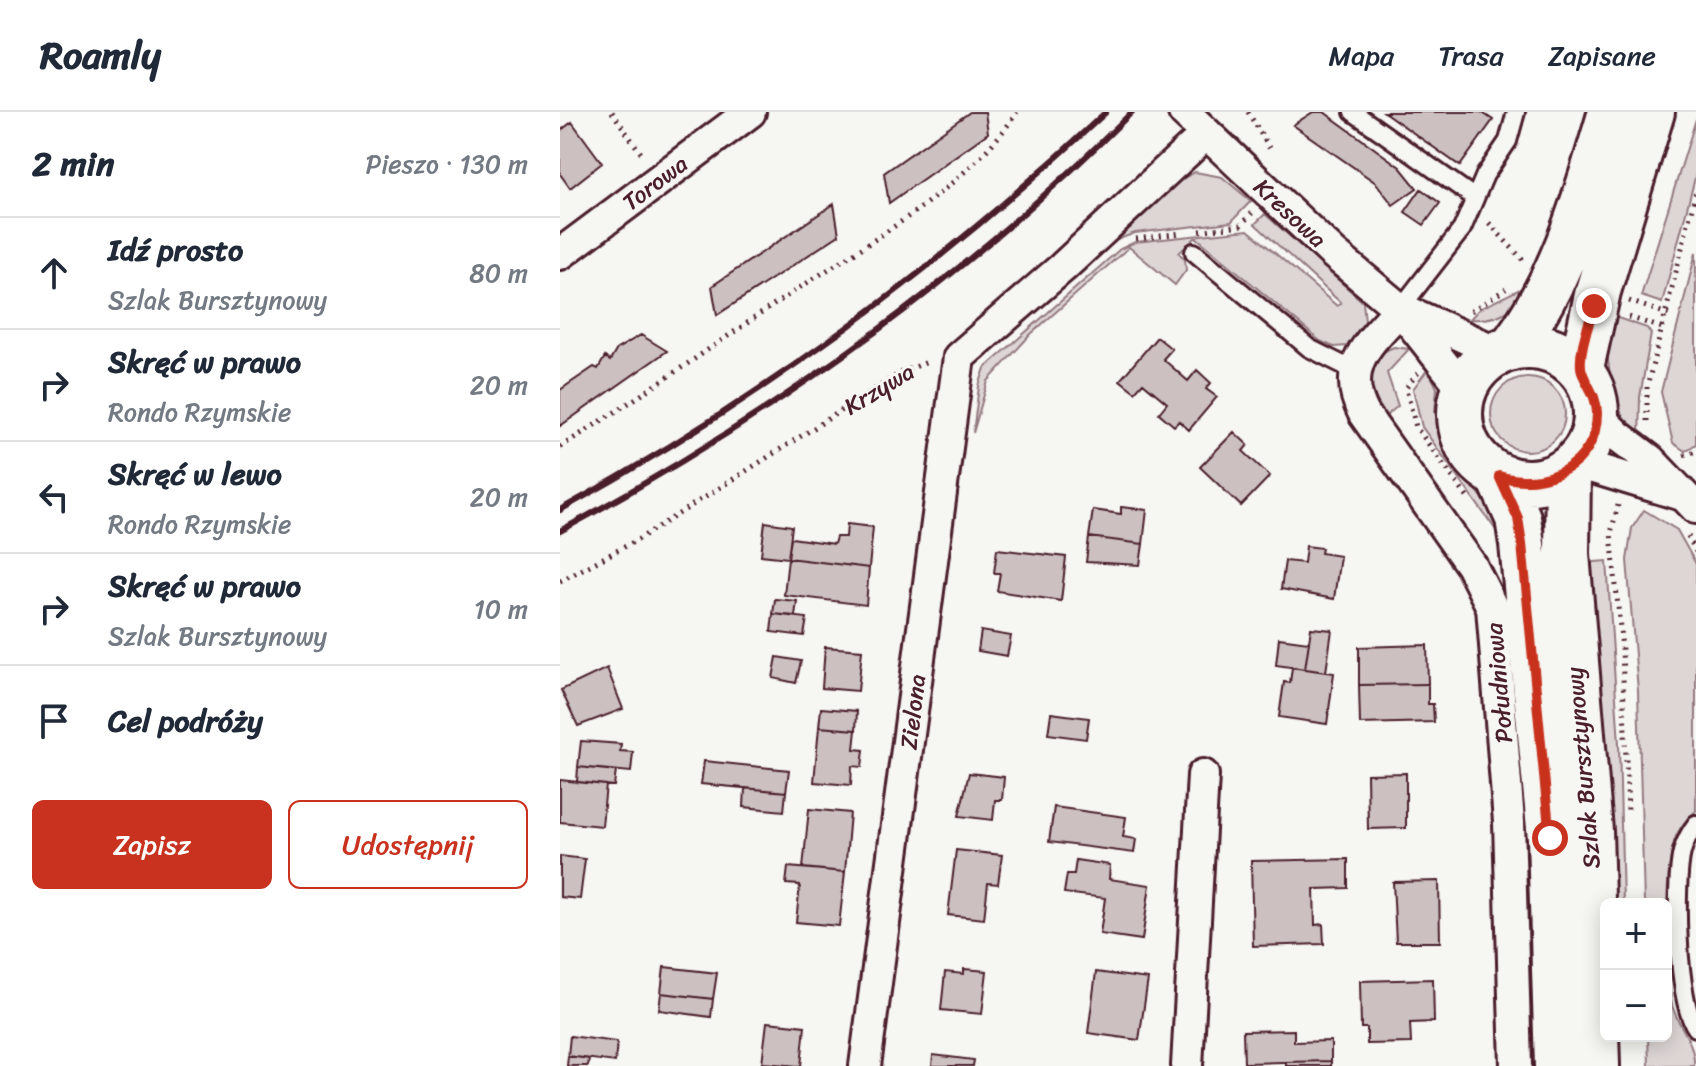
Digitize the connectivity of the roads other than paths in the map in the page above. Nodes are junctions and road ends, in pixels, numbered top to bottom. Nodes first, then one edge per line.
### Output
1 (750, 112) edge
2 (1184, 112) edge
3 (1353, 112) edge
4 (1611, 112) edge
5 (1652, 112) edge
6 (1513, 113) edge
7 (1206, 134) junction
8 (1475, 198) junction
9 (1194, 252) dead end
10 (560, 254) edge
11 (1400, 309) junction
12 (1505, 349) junction
13 (1581, 368) junction
14 (1355, 371) junction
15 (1464, 390) junction
16 (1597, 415) junction
17 (1572, 466) junction
18 (1483, 488) junction
19 (1692, 495) edge
20 (1203, 775) dead end
21 (1696, 824) edge
22 (1696, 1028) edge
23 (865, 1066) edge
24 (1187, 1066) edge
25 (1516, 1066) edge
26 (1557, 1066) edge
27 (1597, 1066) edge

1 - 10 street, Torowa
2 - 7 street, Kresowa
3 - 8 lane
4 - 12 main road
5 - 13 main road
6 - 8 lane
7 - 11 street, Kresowa
7 - 23 street, Zielona
8 - 11 lane
9 - 14 lane
11 - 12 street
11 - 14 street
11 - 15 street
12 - 13 main road
12 - 15 main road
13 - 16 main road
14 - 25 street, Południowa
15 - 18 main road
16 - 17 main road
16 - 19 street
17 - 18 main road
17 - 19 street
17 - 27 main road, Szlak Bursztynowy
18 - 26 main road, Szlak Bursztynowy
20 - 24 street
21 - 22 lane

